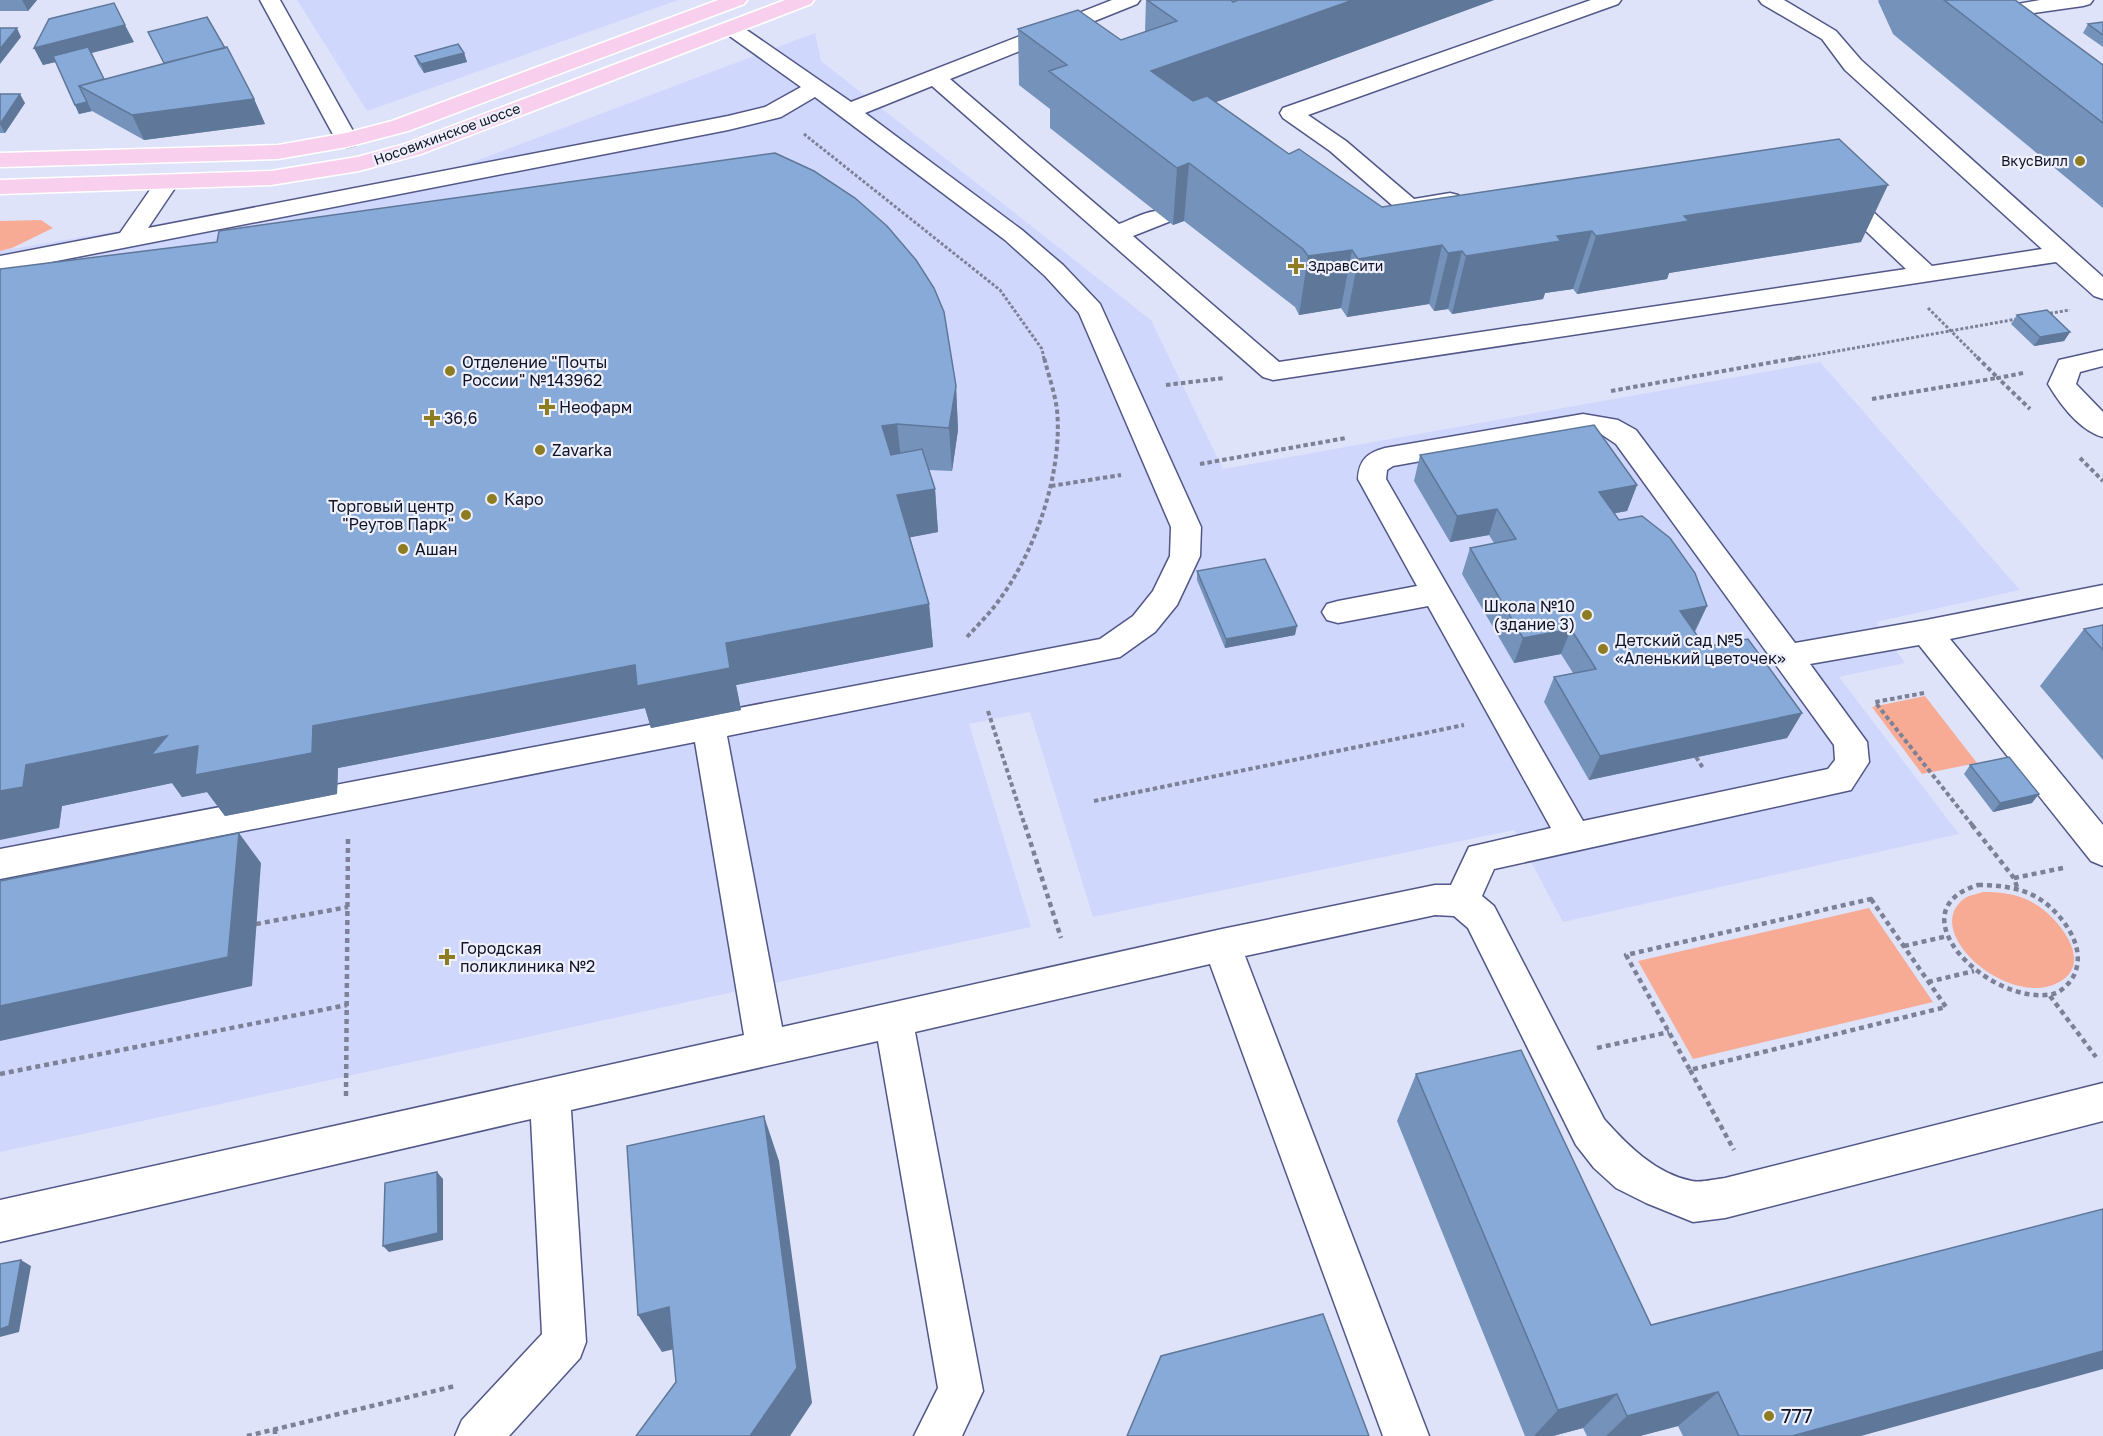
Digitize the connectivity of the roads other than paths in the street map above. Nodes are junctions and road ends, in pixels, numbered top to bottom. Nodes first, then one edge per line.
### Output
1 (270, 0) edge
2 (738, 0) edge
3 (804, 0) edge
4 (1130, 0) edge
5 (1611, 0) edge
6 (1769, 0) edge
7 (2083, 0) edge
8 (731, 28) junction
9 (2037, 46) edge
10 (935, 77) junction
11 (817, 87) junction
12 (849, 111) junction
13 (347, 140) junction
14 (0, 160) edge
15 (1824, 179) edge
16 (167, 182) junction
17 (0, 187) edge
18 (1467, 198) edge
19 (1162, 216) edge
20 (1116, 234) junction
21 (128, 240) junction
22 (2061, 254) junction
23 (0, 264) edge
24 (1926, 274) junction
25 (2103, 291) edge
26 (2103, 358) edge
27 (2103, 428) edge
28 (1436, 593) junction
29 (2103, 596) edge
30 (1338, 612) dead end
31 (1926, 632) junction
32 (1787, 656) junction
33 (709, 726) junction
34 (1574, 837) junction
35 (2103, 851) edge
36 (0, 864) edge
37 (1462, 901) junction
38 (1222, 945) junction
39 (894, 1020) junction
40 (766, 1048) junction
41 (550, 1096) junction
42 (2103, 1102) edge
43 (0, 1221) edge
44 (478, 1436) edge
45 (937, 1436) edge
46 (1406, 1436) edge

1 - 13 street
2 - 13 main road, Носовихинское шоссе
3 - 8 main road, Носовихинское шоссе
4 - 10 street
5 - 18 street
6 - 22 street
7 - 9 street
8 - 11 street
8 - 16 main road, Носовихинское шоссе
10 - 12 street
10 - 20 street
11 - 12 street
11 - 21 street
12 - 33 street
13 - 14 main road, Носовихинское шоссе
15 - 24 street
16 - 17 main road, Носовихинское шоссе
16 - 21 street
19 - 20 street
20 - 24 street
21 - 23 street
22 - 24 street
22 - 25 street
26 - 27 street
28 - 30 street
28 - 32 street
28 - 34 street
29 - 31 street
31 - 32 street
31 - 35 street
32 - 34 street
33 - 36 street
33 - 40 street
34 - 37 street
37 - 38 street
37 - 42 street
38 - 39 street
38 - 46 street
39 - 40 street
39 - 45 street
40 - 41 street
41 - 43 street
41 - 44 street

